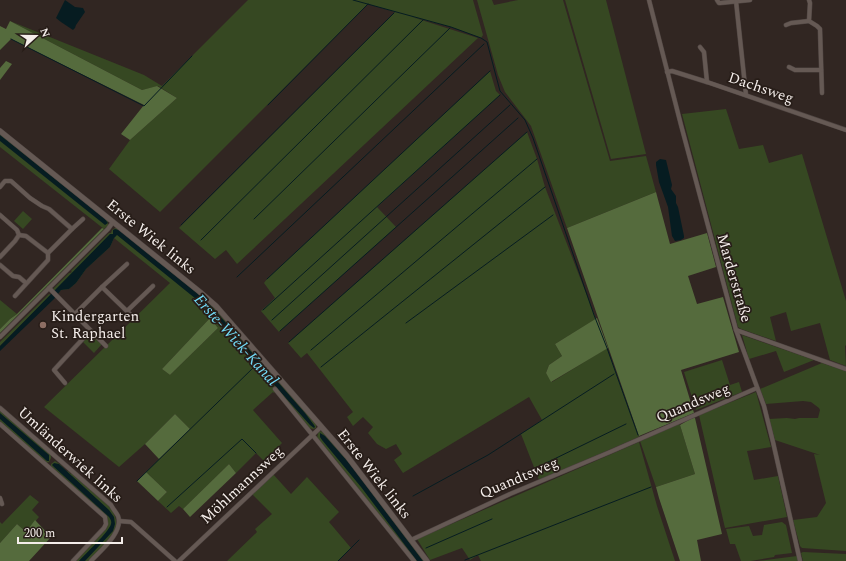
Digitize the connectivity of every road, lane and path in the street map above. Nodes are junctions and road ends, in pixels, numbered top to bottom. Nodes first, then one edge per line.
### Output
1 (649, 0) edge
2 (717, 0) edge
3 (750, 0) edge
4 (809, 0) edge
5 (736, 1) junction
6 (809, 21) junction
7 (786, 24) dead end
8 (700, 47) dead end
9 (789, 67) dead end
10 (821, 70) junction
11 (667, 72) junction
12 (707, 82) junction
13 (822, 93) dead end
14 (746, 95) junction
15 (846, 130) edge
16 (0, 131) edge
17 (0, 176) edge
18 (5, 180) junction
19 (0, 187) edge
20 (0, 215) edge
21 (83, 219) dead end
22 (114, 222) junction
23 (72, 229) junction
24 (19, 235) junction
25 (48, 253) junction
26 (0, 257) edge
27 (0, 264) edge
28 (127, 264) dead end
29 (26, 283) junction
30 (153, 286) dead end
31 (102, 287) junction
32 (48, 288) junction
33 (15, 296) dead end
34 (127, 311) junction
35 (76, 314) junction
36 (132, 317) dead end
37 (736, 330) junction
38 (90, 331) junction
39 (0, 337) edge
40 (106, 346) dead end
41 (846, 369) edge
42 (65, 382) dead end
43 (757, 388) junction
44 (275, 389) dead end
45 (0, 408) edge
46 (0, 424) edge
47 (321, 427) junction
48 (313, 436) junction
49 (638, 440) joint
50 (0, 498) edge
51 (2, 504) dead end
52 (119, 521) junction
53 (411, 540) junction
54 (73, 561) edge
55 (91, 561) edge
56 (175, 561) edge
57 (179, 561) edge
58 (414, 561) edge
59 (427, 561) edge
60 (800, 561) edge

1 - 11 street, Marderstraße
2 - 5 street
3 - 5 street
4 - 6 street
5 - 14 street
6 - 7 street
6 - 10 street
8 - 12 street
9 - 10 street
10 - 13 street
11 - 12 street, Dachsweg
11 - 37 street, Marderstraße
12 - 14 street, Dachsweg
14 - 15 street, Dachsweg
16 - 22 street, Erste Wiek links
17 - 18 street
18 - 19 street
18 - 23 street
20 - 24 street
21 - 23 street
22 - 32 street
22 - 47 street, Erste Wiek links
23 - 25 street
24 - 25 street
24 - 26 street
25 - 29 street
27 - 29 street
28 - 31 street
29 - 33 street
30 - 34 street
31 - 34 street
31 - 35 street
32 - 35 street
32 - 39 street
34 - 36 street
35 - 38 street
37 - 41 street
37 - 43 street, Marderstraße
38 - 40 street
38 - 42 street
43 - 49 street, Quandsweg
43 - 60 street, Marderstraße
44 - 48 street
45 - 52 street, Umländerwiek links
46 - 54 street
47 - 48 street, Möhlmannsweg
47 - 53 street, Erste Wiek links
48 - 57 street, Möhlmannsweg
48 - 58 street
49 - 53 street, Quandtsweg
50 - 51 street
52 - 55 street, Umländerwiek links
52 - 56 street
53 - 59 street, Erste Wiek links

